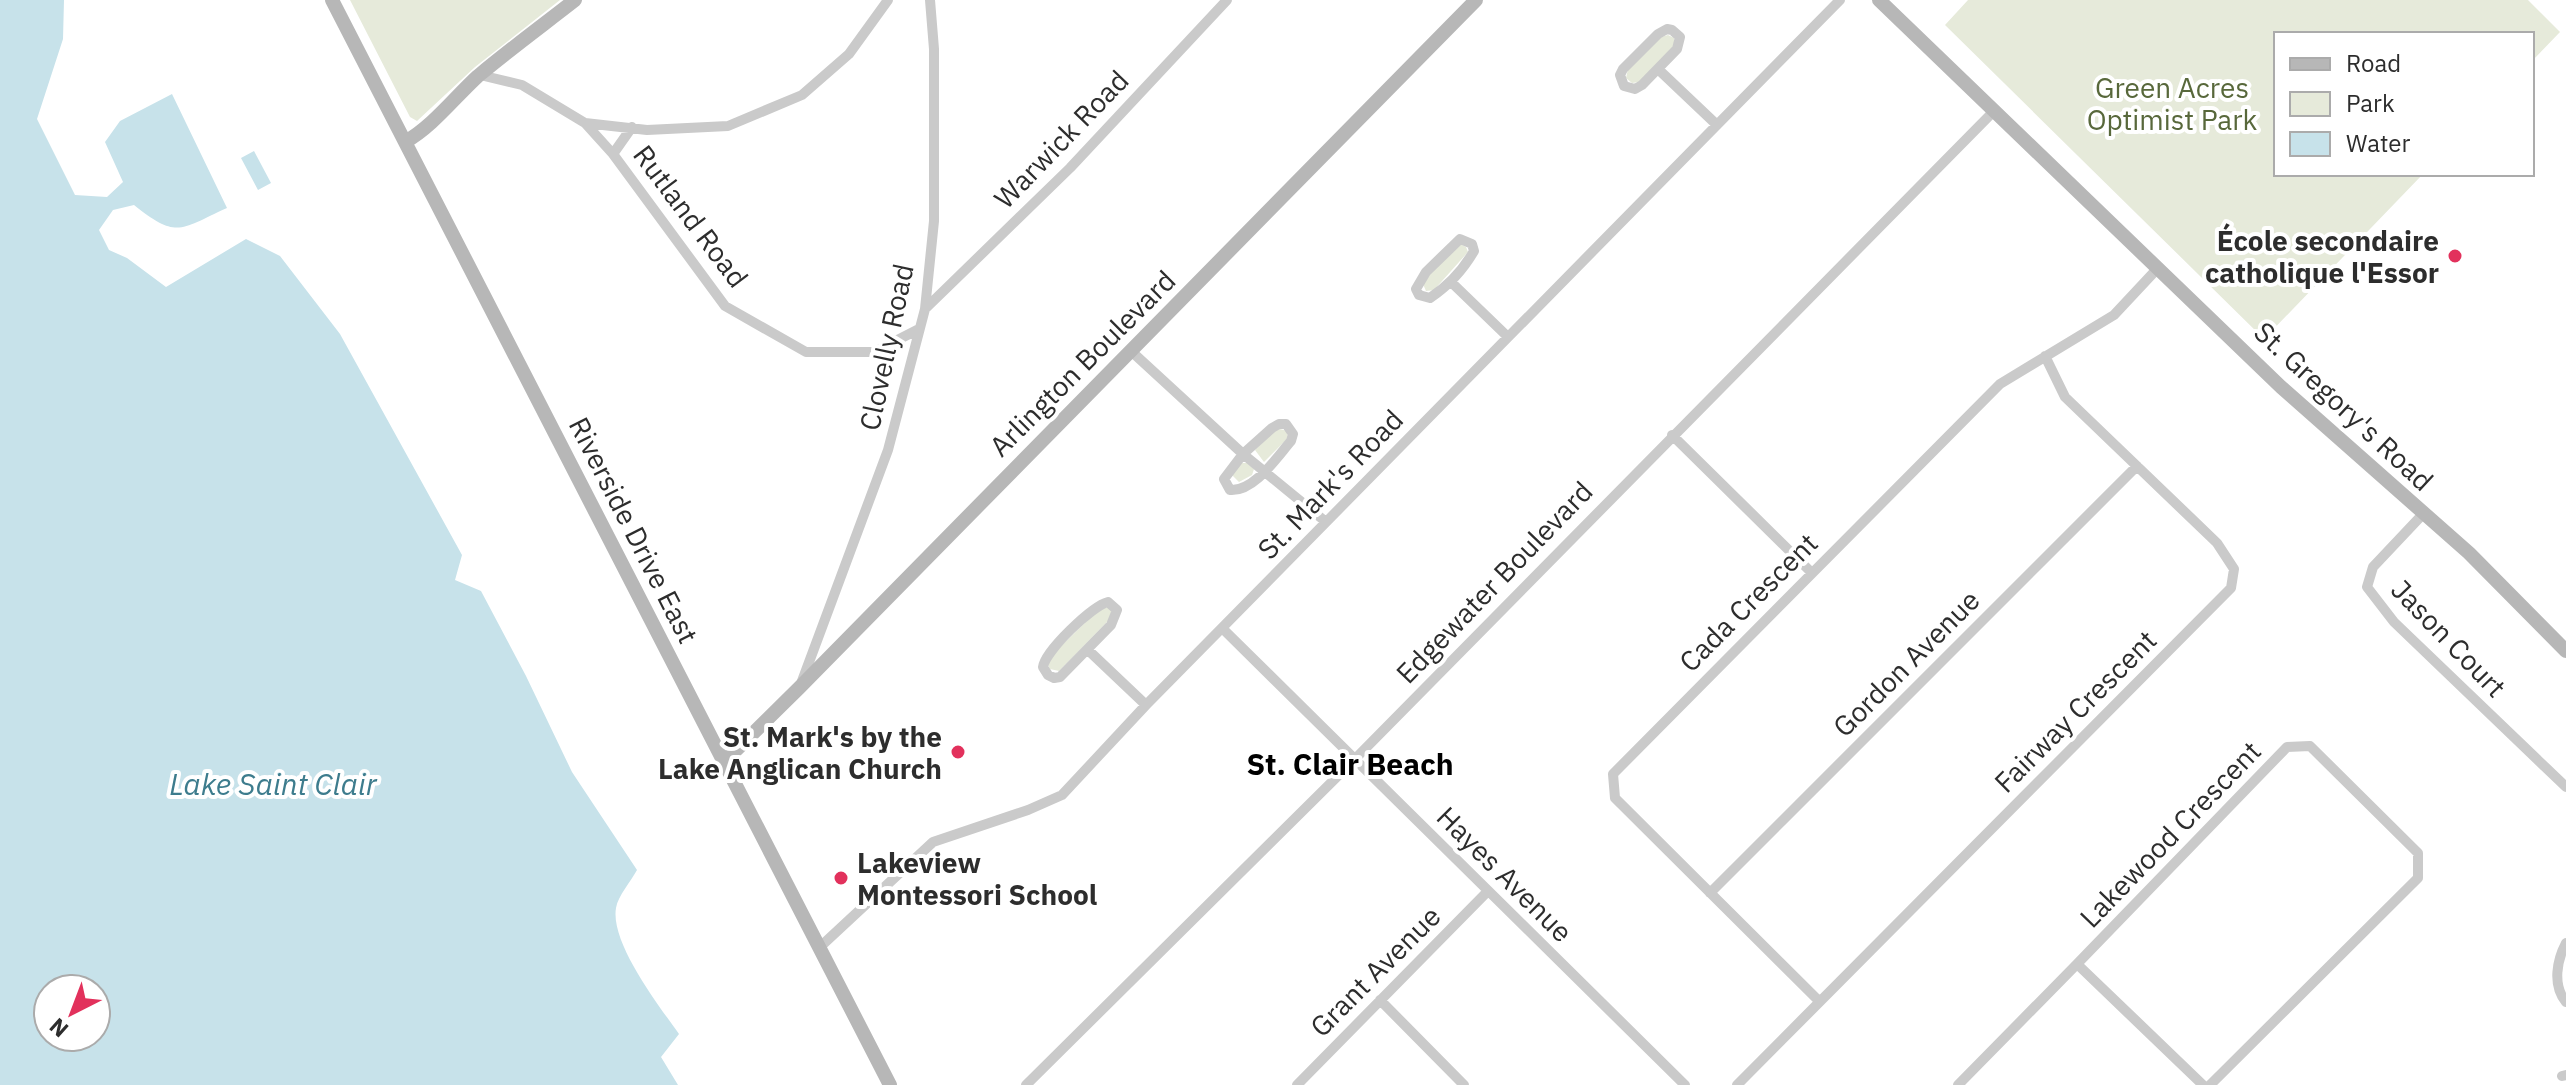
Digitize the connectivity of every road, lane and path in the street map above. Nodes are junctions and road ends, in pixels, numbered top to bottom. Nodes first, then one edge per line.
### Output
1 (332, 0) edge
2 (575, 0) edge
3 (888, 0) edge
4 (930, 0) edge
5 (1227, 0) edge
6 (1476, 0) edge
7 (1840, 0) edge
8 (1879, 0) edge
9 (1659, 70) junction
10 (480, 75) junction
11 (1994, 111) junction
12 (585, 123) junction
13 (1717, 125) junction
14 (632, 127) junction
15 (405, 142) junction
16 (613, 154) junction
17 (2157, 269) junction
18 (1451, 282) junction
19 (925, 309) junction
20 (919, 329) junction
21 (1508, 337) junction
22 (1131, 351) junction
23 (2045, 356) junction
24 (1672, 435) junction
25 (1243, 454) junction
26 (2137, 466) junction
27 (1264, 470) junction
28 (2423, 514) junction
29 (1326, 522) junction
30 (1811, 572) junction
31 (1223, 629) junction
32 (1088, 650) junction
33 (2566, 651) edge
34 (799, 688) junction
35 (1146, 705) junction
36 (1355, 759) junction
37 (724, 762) junction
38 (2566, 787) edge
39 (1488, 891) junction
40 (1710, 893) junction
41 (2566, 943) edge
42 (820, 947) junction
43 (2077, 964) junction
44 (1380, 1000) junction
45 (1819, 1001) junction
46 (2566, 1002) edge
47 (890, 1085) edge
48 (1026, 1085) edge
49 (1297, 1085) edge
50 (1464, 1085) edge
51 (1685, 1085) edge
52 (1737, 1085) edge
53 (1958, 1085) edge
54 (2203, 1085) edge
55 (2210, 1085) edge

1 - 15 street, Riverside Drive East
2 - 10 street
3 - 14 street
4 - 19 street, Clovelly Road
5 - 19 street, Warwick Road
6 - 22 street, Arlington Boulevard
7 - 13 street, St. Mark's Road
8 - 11 street, St. Gregory's Road
9 - 9 street
9 - 13 street
10 - 12 street, Rutland Road
10 - 15 street
11 - 17 street, St. Gregory's Road
11 - 24 street, Edgewater Boulevard
12 - 14 street
12 - 16 street, Rutland Road
13 - 21 street, St. Mark's Road
14 - 16 street
15 - 37 street, Riverside Drive East
16 - 20 street, Rutland Road
17 - 23 street, Cada Crescent
17 - 28 street, St. Gregory's Road
18 - 18 street
18 - 21 street
19 - 20 street, Clovelly Road
20 - 34 street, Clovelly Road
21 - 29 street, St. Mark's Road
22 - 25 street
22 - 34 street, Arlington Boulevard
23 - 26 street, Fairway Crescent
23 - 30 street, Cada Crescent
24 - 30 street
24 - 36 street, Edgewater Boulevard
25 - 27 street
25 - 27 street
25 - 27 street
26 - 40 street, Gordon Avenue
26 - 45 street, Fairway Crescent
27 - 29 street
28 - 33 street, St. Gregory's Road
28 - 38 street, Jason Court
29 - 31 street, St. Mark's Road
30 - 40 street, Cada Crescent
31 - 35 street, St. Mark's Road
31 - 36 street, Hayes Avenue
32 - 32 street
32 - 35 street
34 - 37 street, Arlington Boulevard
35 - 42 street, St. Mark's Road
36 - 39 street, Hayes Avenue
36 - 48 street, Edgewater Boulevard
37 - 42 street, Riverside Drive East
39 - 44 street, Grant Avenue
39 - 51 street, Hayes Avenue
40 - 45 street, Cada Crescent
41 - 46 street
42 - 47 street, Riverside Drive East
43 - 53 street
43 - 54 street
43 - 55 street, Lakewood Crescent
44 - 49 street, Grant Avenue
44 - 50 street
45 - 52 street, Fairway Crescent

